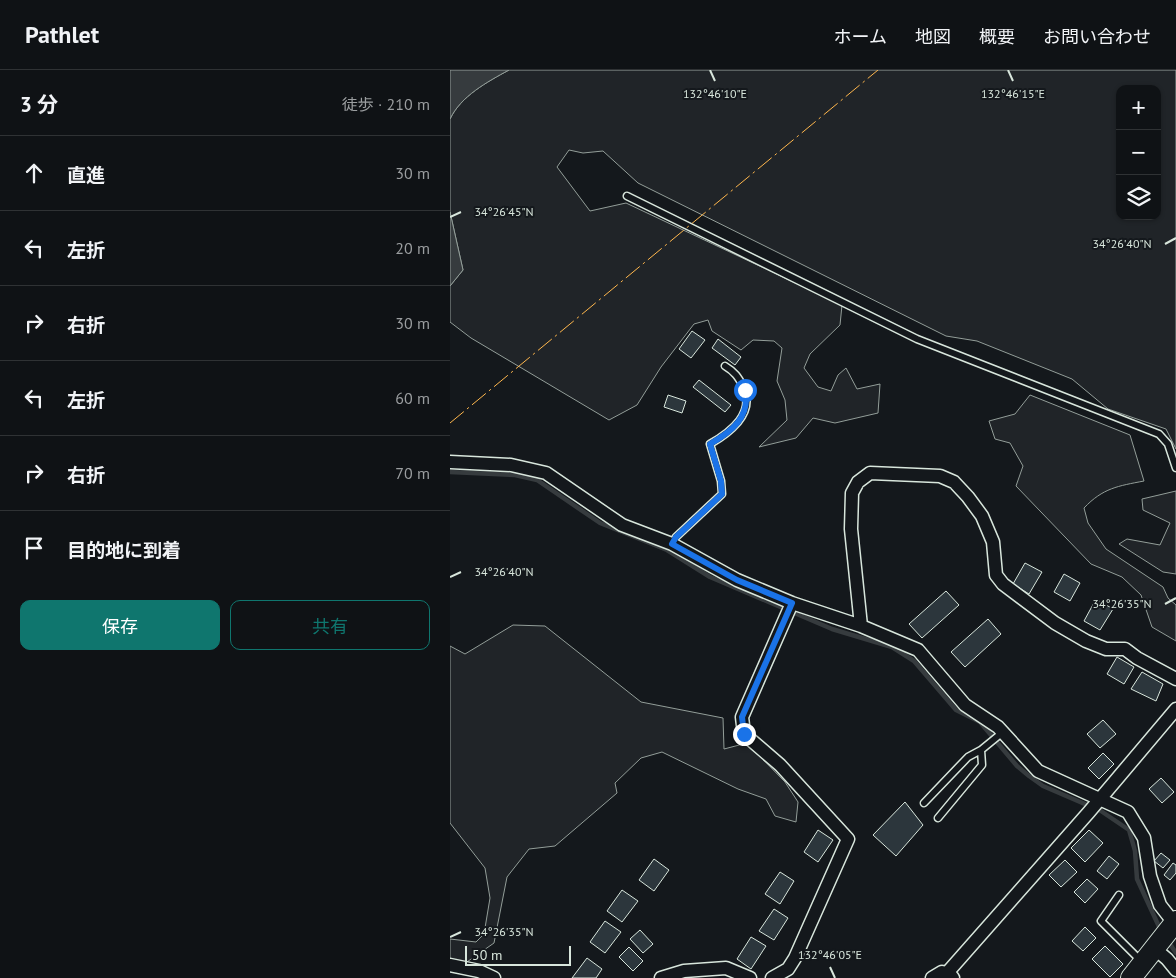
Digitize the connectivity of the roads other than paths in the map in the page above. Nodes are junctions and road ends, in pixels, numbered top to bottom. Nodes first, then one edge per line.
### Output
1 (627, 196) dead end
2 (725, 366) dead end
3 (450, 462) edge
4 (1176, 468) edge
5 (672, 544) junction
6 (790, 609) junction
7 (861, 626) junction
8 (1176, 679) edge
9 (1176, 709) edge
10 (1001, 733) junction
11 (981, 750) junction
12 (924, 802) dead end
13 (1095, 805) junction
14 (938, 818) dead end
15 (1119, 895) dead end
16 (1158, 943) edge
17 (450, 965) edge
18 (1176, 970) edge
19 (792, 974) edge
20 (950, 976) edge
21 (494, 978) edge
22 (661, 978) edge
23 (750, 978) edge
24 (772, 978) edge
25 (932, 978) edge

1 - 4 lane
2 - 5 lane
3 - 5 street
5 - 6 street
6 - 7 street
6 - 19 street
7 - 8 street
7 - 10 street
9 - 13 street
10 - 11 lane
10 - 13 street
11 - 12 lane
11 - 14 lane
13 - 16 street
13 - 20 street
15 - 16 lane
16 - 18 street
17 - 21 street
19 - 24 street
20 - 25 street
22 - 23 street

